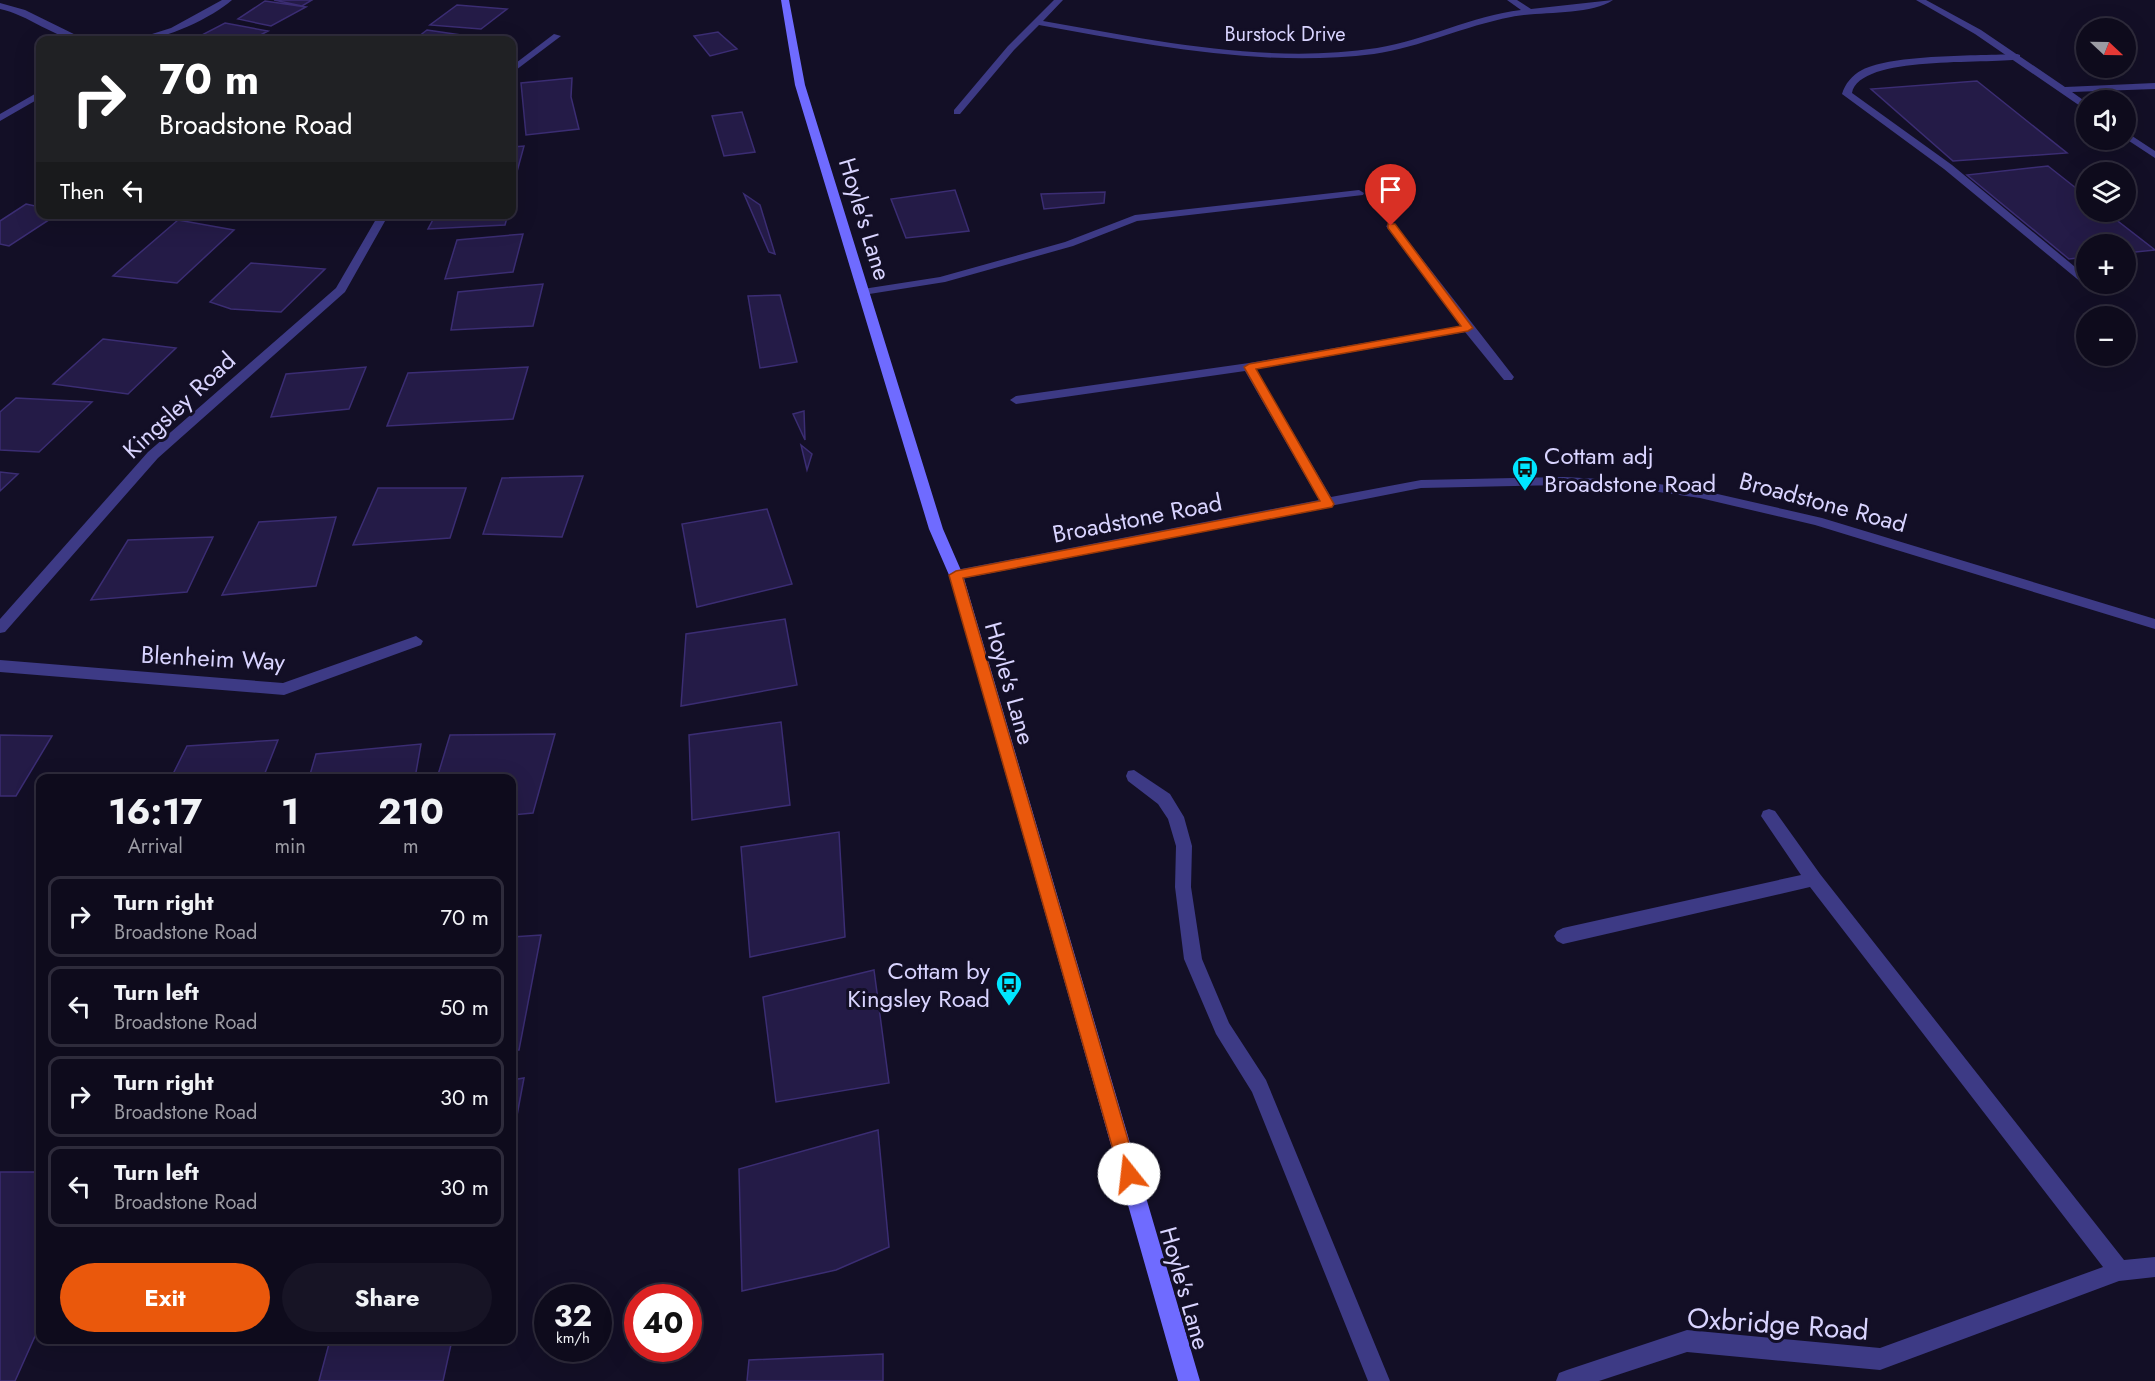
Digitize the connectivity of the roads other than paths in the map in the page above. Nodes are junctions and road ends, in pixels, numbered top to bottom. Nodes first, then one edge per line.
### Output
1 (228, 0) edge
2 (785, 0) edge
3 (1059, 0) edge
4 (1511, 0) edge
5 (1609, 0) edge
6 (1920, 0) edge
7 (0, 6) edge
8 (1531, 12) junction
9 (1036, 22) junction
10 (70, 36) edge
11 (152, 36) edge
12 (557, 36) dead end
13 (2017, 57) junction
14 (516, 67) edge
15 (2155, 86) edge
16 (2066, 90) junction
17 (36, 96) edge
18 (2076, 98) edge
19 (957, 112) dead end
20 (0, 118) edge
21 (2136, 142) edge
22 (2155, 155) edge
23 (1359, 193) dead end
24 (381, 219) edge
25 (1391, 226) dead end
26 (2076, 273) edge
27 (863, 292) junction
28 (1468, 328) junction
29 (1249, 367) junction
30 (1508, 377) dead end
31 (1016, 400) dead end
32 (1328, 504) junction
33 (956, 575) junction
34 (2155, 624) edge
35 (0, 628) edge
36 (416, 641) dead end
37 (0, 666) edge
38 (1134, 776) dead end
39 (1769, 816) dead end
40 (1814, 879) junction
41 (1563, 936) dead end
42 (2155, 1267) edge
43 (2119, 1271) junction
44 (1189, 1381) edge
45 (1379, 1381) edge
46 (1567, 1381) edge

1 - 11 street
2 - 27 street, Hoyle's Lane
3 - 9 street
4 - 8 street
5 - 8 street, Burstock Drive
6 - 13 street
7 - 10 street
8 - 9 street, Burstock Drive
9 - 19 street
12 - 14 street
13 - 16 street
13 - 26 street
15 - 16 street
16 - 18 street
17 - 20 street
21 - 22 street
23 - 27 street
24 - 35 street, Kingsley Road
25 - 28 street
27 - 33 street, Hoyle's Lane
28 - 29 street
28 - 30 street
29 - 31 street
29 - 32 street
32 - 33 street, Broadstone Road
32 - 34 street, Broadstone Road
33 - 44 street, Hoyle's Lane
36 - 37 street, Blenheim Way
38 - 45 street
39 - 40 street
40 - 41 street
40 - 43 street
42 - 43 street, Oxbridge Road
43 - 46 street, Oxbridge Road

